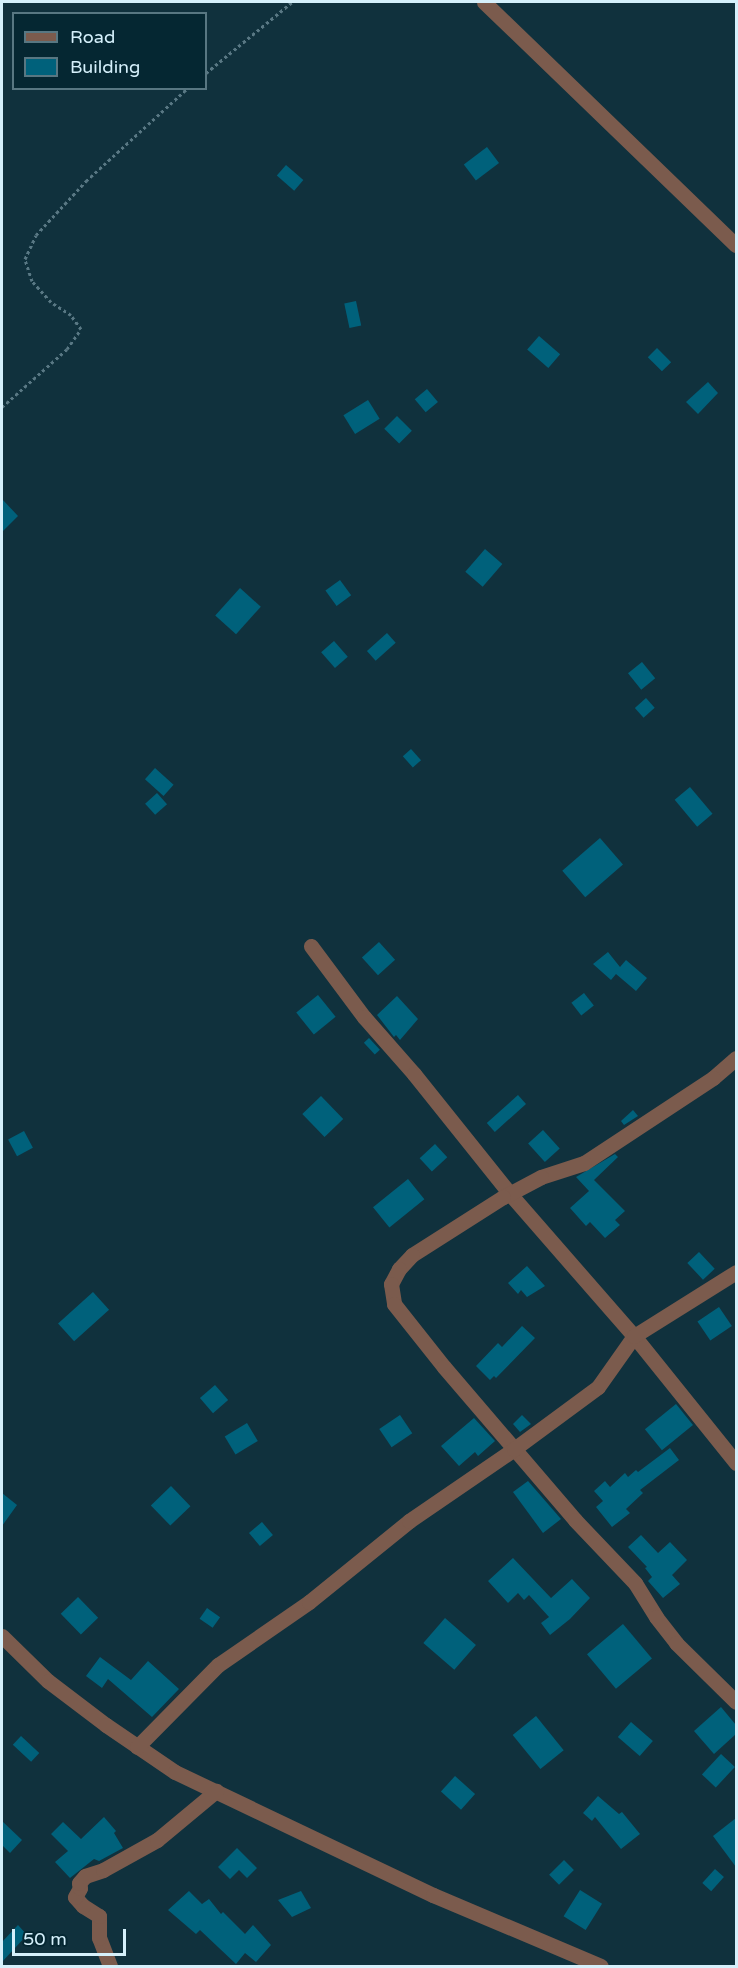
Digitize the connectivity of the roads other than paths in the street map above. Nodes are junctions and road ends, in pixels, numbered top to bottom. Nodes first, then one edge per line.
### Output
1 (484, 2) edge
2 (736, 245) edge
3 (312, 946) dead end
4 (736, 1058) edge
5 (510, 1194) junction
6 (736, 1272) edge
7 (634, 1336) junction
8 (514, 1449) junction
9 (736, 1463) edge
10 (2, 1636) edge
11 (736, 1702) edge
12 (137, 1747) junction
13 (216, 1791) junction
14 (110, 1966) edge
15 (601, 1966) edge

1 - 2 street
3 - 5 street
4 - 5 street
5 - 7 street
5 - 8 street
6 - 7 street
7 - 8 street
7 - 9 street
8 - 11 street
8 - 12 street
10 - 12 street
12 - 13 street
13 - 14 street
13 - 15 street

